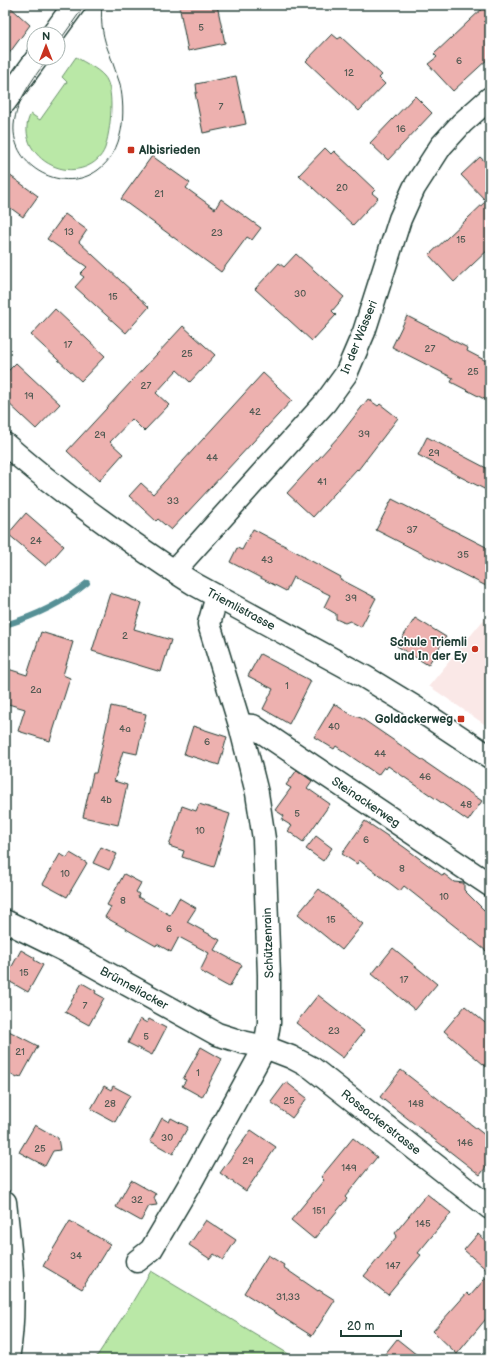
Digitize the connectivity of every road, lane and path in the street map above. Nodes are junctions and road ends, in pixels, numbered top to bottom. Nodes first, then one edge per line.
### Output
1 (74, 5) edge
2 (59, 26) edge
3 (31, 66) edge
4 (490, 98) edge
5 (5, 102) edge
6 (5, 444) edge
7 (174, 571) junction
8 (217, 596) junction
9 (240, 725) junction
10 (490, 757) edge
11 (490, 885) edge
12 (5, 921) edge
13 (265, 1047) junction
14 (5, 1202) edge
15 (490, 1208) edge
16 (137, 1261) dead end
17 (8, 1359) edge

1 - 2 street
3 - 5 street
4 - 7 street, In der Wässeri
6 - 7 street, Triemlistrasse
7 - 8 street, Triemlistrasse
8 - 9 street, Schützenrain
8 - 10 street, Triemlistrasse
9 - 11 street, Steinackerweg
9 - 13 street, Schützenrain
12 - 13 street, Brünneliacker
13 - 15 street, Rossackerstrasse
13 - 16 street, Schützenrain
14 - 17 street

